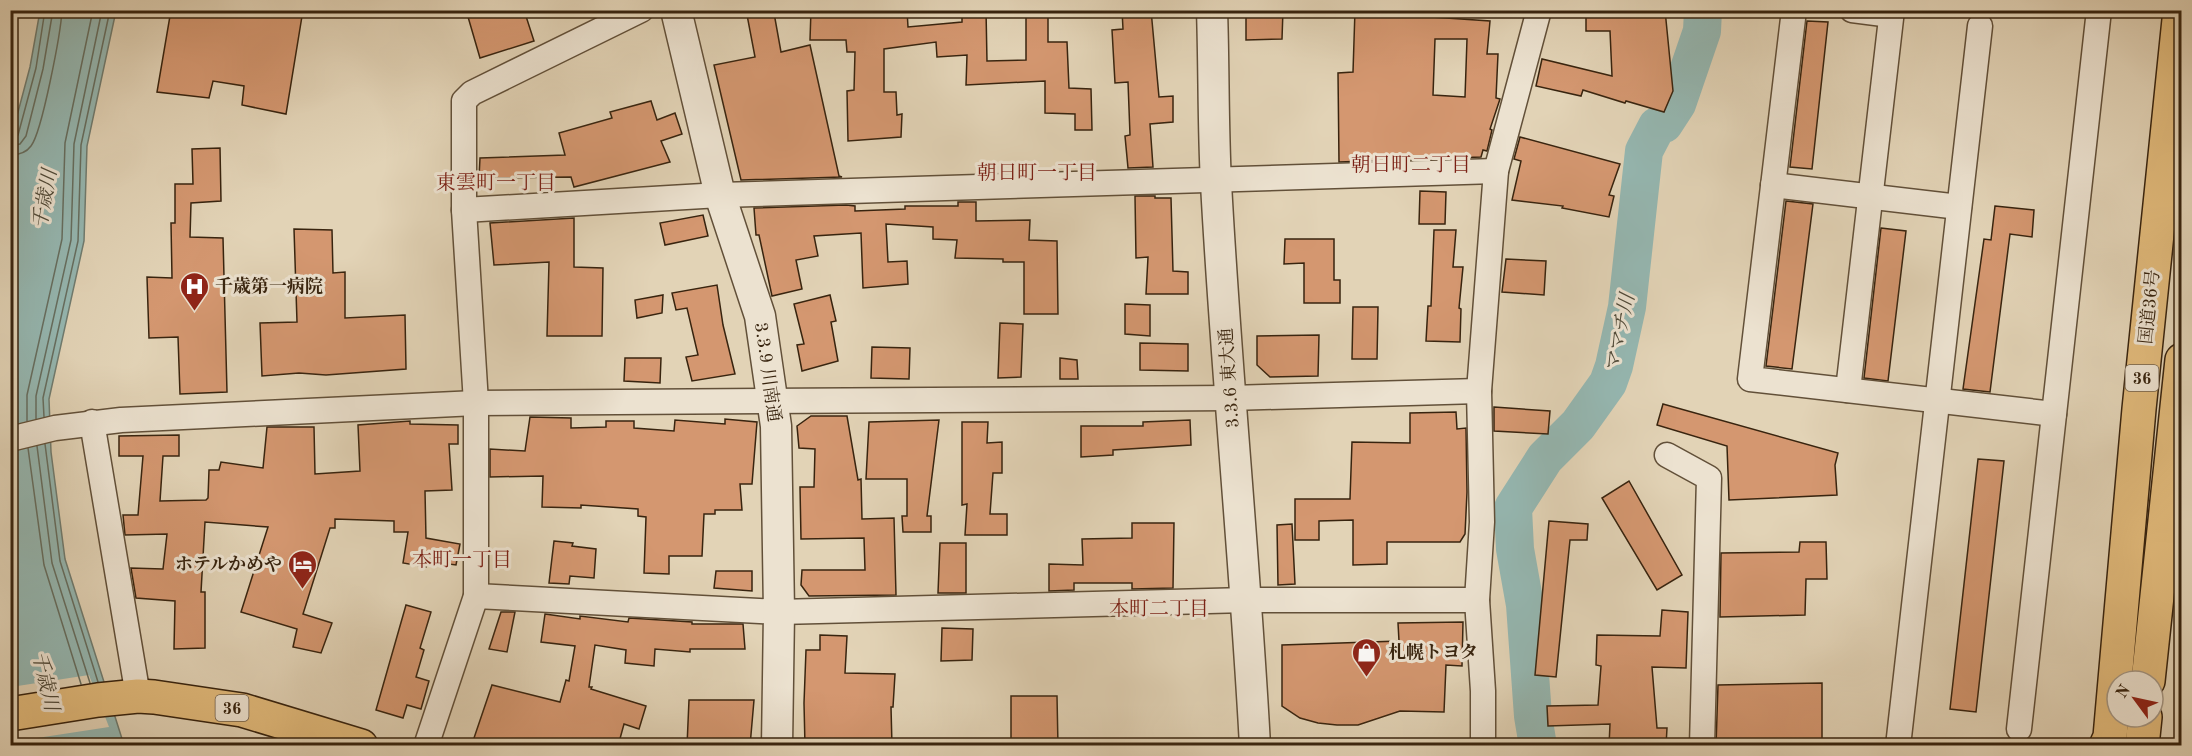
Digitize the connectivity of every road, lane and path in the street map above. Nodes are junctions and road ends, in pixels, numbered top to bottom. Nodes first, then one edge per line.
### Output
1 (641, 10) edge
2 (676, 10) edge
3 (1212, 10) edge
4 (1539, 10) edge
5 (1794, 10) edge
6 (1852, 10) edge
7 (2099, 10) edge
8 (2180, 10) edge
9 (1891, 13) edge
10 (1980, 26) dead end
11 (1496, 171) junction
12 (1216, 181) junction
13 (1773, 185) junction
14 (720, 195) junction
15 (1870, 196) junction
16 (1959, 207) junction
17 (464, 210) junction
18 (2181, 360) edge
19 (1848, 390) junction
20 (1479, 391) junction
21 (1230, 398) junction
22 (774, 400) junction
23 (1936, 400) junction
24 (476, 403) junction
25 (2054, 414) junction
26 (92, 422) junction
27 (10, 439) edge
28 (1667, 455) dead end
29 (476, 596) junction
30 (1247, 600) junction
31 (1476, 600) junction
32 (779, 612) junction
33 (2149, 669) edge
34 (138, 696) junction
35 (10, 714) edge
36 (2019, 729) dead end
37 (2144, 729) edge
38 (361, 746) edge
39 (426, 746) edge
40 (777, 746) edge
41 (1255, 746) edge
42 (1483, 746) edge
43 (1702, 746) edge
44 (1898, 746) edge
45 (2106, 746) edge
46 (2142, 746) edge

1 - 17 street
2 - 14 street, 3.3.9 川南通
3 - 12 street, 3.3.6 東大通
4 - 11 street
5 - 13 street
6 - 9 street
7 - 25 street
8 - 45 highway, 国道36号 / 36
9 - 15 street
10 - 16 street
11 - 12 street
11 - 20 street
12 - 14 street
12 - 21 street, 3.3.6 東大通
13 - 15 street
13 - 19 street
14 - 17 street
14 - 22 street, 3.3.9 川南通
15 - 16 street
15 - 19 street
16 - 23 street
17 - 24 street
18 - 33 highway, 36
19 - 23 street
20 - 21 street
20 - 31 street
21 - 22 street
21 - 30 street, 3.3.6 東大通
22 - 24 street
22 - 32 street, 3.3.9 川南通
23 - 25 street
23 - 44 street
24 - 26 street
24 - 29 street
25 - 36 street
26 - 27 street
26 - 34 street
28 - 43 street
29 - 32 street
29 - 39 street
30 - 31 street
30 - 32 street
30 - 41 street, 3.3.6 東大通
31 - 42 street
32 - 40 street, 3.3.9 川南通
34 - 35 highway, 36
34 - 38 highway, 36
37 - 46 highway

